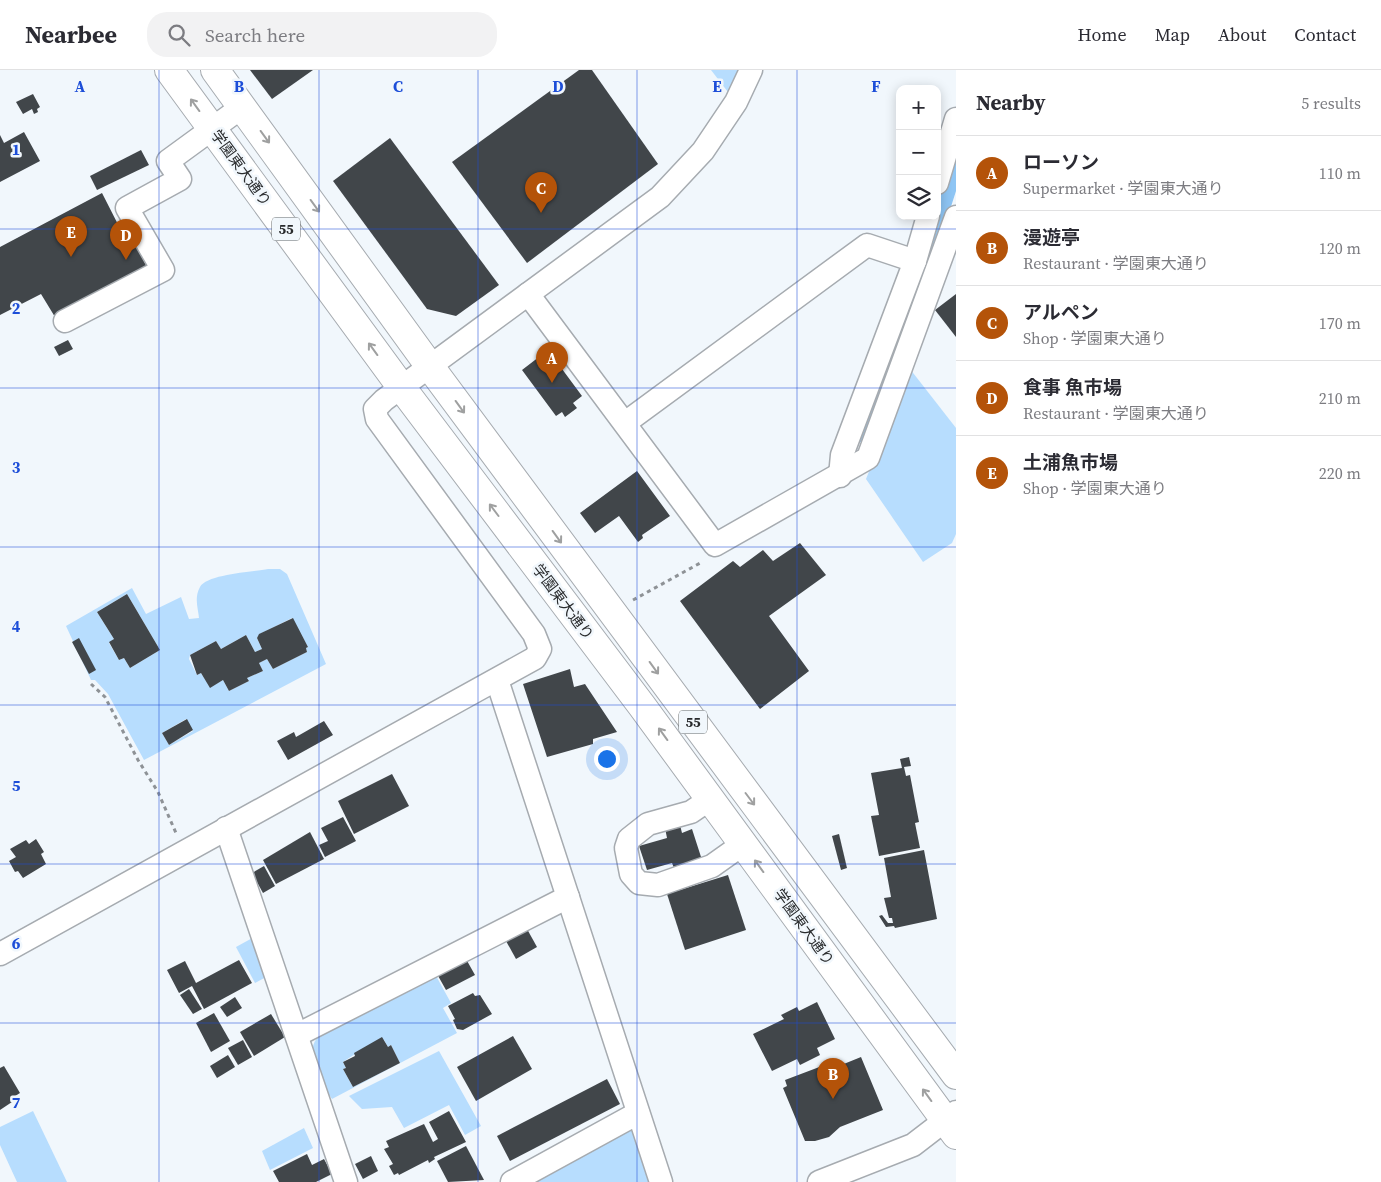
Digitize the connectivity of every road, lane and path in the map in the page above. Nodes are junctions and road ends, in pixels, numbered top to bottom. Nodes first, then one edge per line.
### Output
1 (169, 70) edge
2 (215, 70) edge
3 (751, 70) edge
4 (242, 107) junction
5 (956, 119) edge
6 (212, 128) junction
7 (939, 175) edge
8 (956, 217) edge
9 (927, 220) edge
10 (914, 261) junction
11 (528, 294) junction
12 (65, 321) dead end
13 (431, 368) junction
14 (402, 388) junction
15 (625, 423) junction
16 (840, 476) junction
17 (715, 544) junction
18 (612, 611) junction
19 (497, 680) junction
20 (91, 684) dead end
21 (710, 799) junction
22 (226, 828) junction
23 (743, 844) junction
24 (184, 852) junction
25 (568, 896) junction
26 (0, 954) edge
27 (297, 1035) junction
28 (956, 1075) edge
29 (638, 1113) junction
30 (952, 1122) edge
31 (346, 1182) edge
32 (512, 1182) edge
33 (661, 1182) edge
34 (819, 1182) edge

6 -> 1 main road, 学園東大通り / 55
2 - 4 main road, 55
3 - 11 street
4 - 6 street
4 -> 13 main road, 55
5 - 7 street
6 - 12 street
14 -> 6 main road, 学園東大通り / 55
8 - 16 street
9 - 10 street
10 - 15 street
10 - 16 street
11 - 13 street
11 - 15 street
13 - 14 street
13 -> 18 main road, 55
14 - 19 street
21 -> 14 main road, 学園東大通り / 55
15 - 17 street
16 - 17 street
17 - 18 path
18 -> 28 main road, 55
19 - 22 street
19 - 25 street
20 - 24 path
21 - 23 main road, 学園東大通り / 55
21 - 23 street
22 - 24 street
22 - 27 street
30 -> 23 main road, 学園東大通り / 55
24 - 26 street
25 - 27 street
25 - 29 street
27 - 31 street
29 - 32 street
29 - 33 street
30 - 34 street

